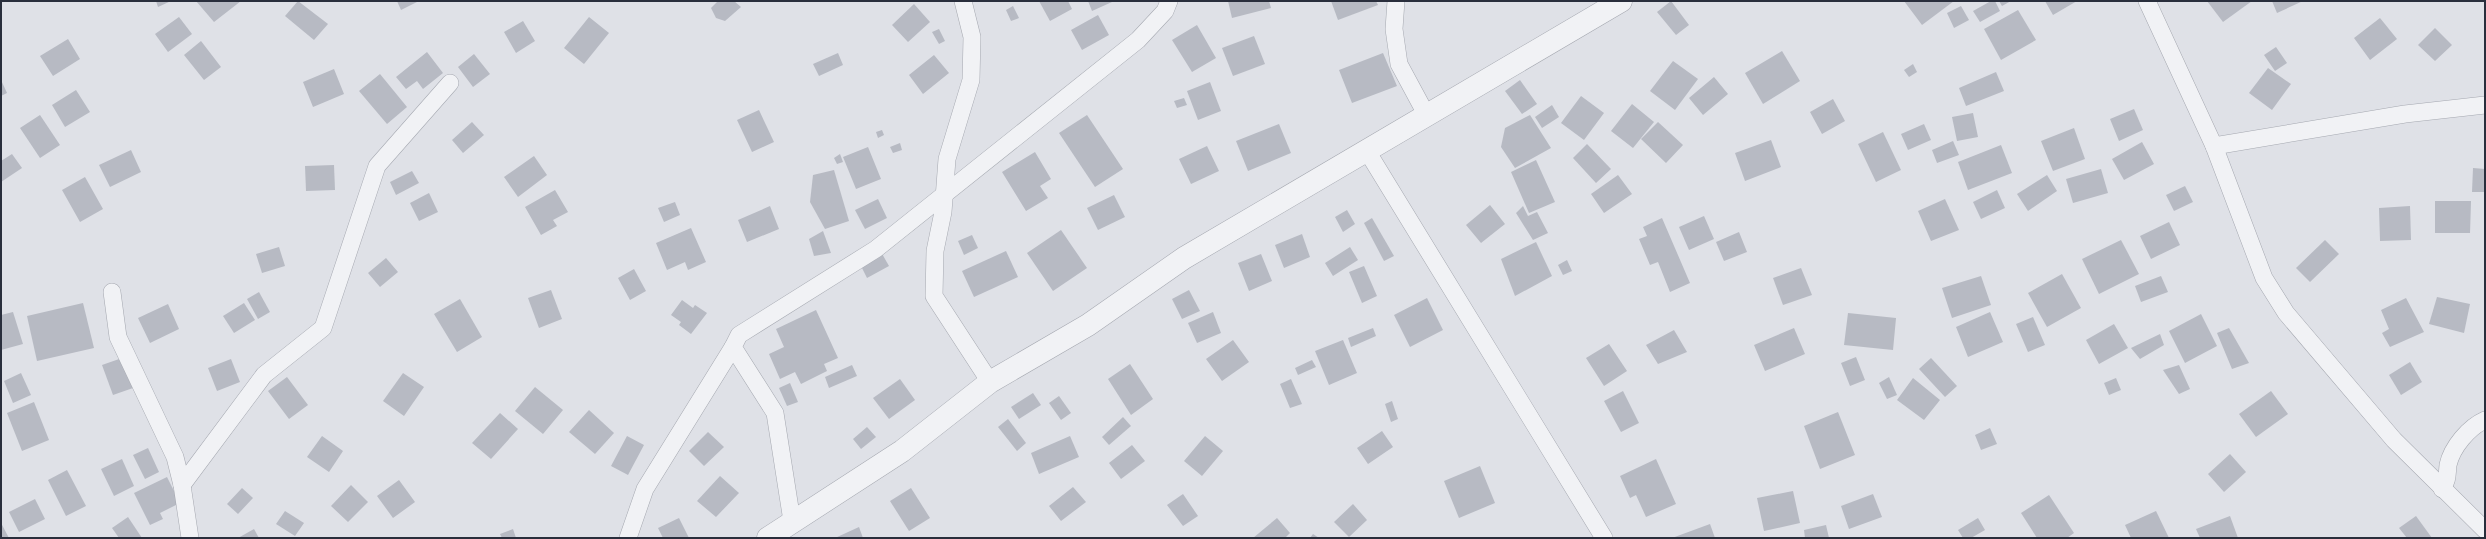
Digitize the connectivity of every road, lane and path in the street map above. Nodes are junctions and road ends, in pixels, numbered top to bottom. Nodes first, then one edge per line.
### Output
1 (963, 1) edge
2 (1169, 1) edge
3 (1396, 1) edge
4 (1621, 1) edge
5 (2147, 1) edge
6 (450, 82) dead end
7 (2485, 105) edge
8 (1427, 116) junction
9 (2214, 146) junction
10 (1367, 151) junction
11 (944, 195) junction
12 (112, 292) dead end
13 (733, 347) junction
14 (990, 382) junction
15 (2485, 420) edge
16 (182, 485) junction
17 (2442, 489) junction
18 (792, 521) junction
19 (2485, 530) edge
20 (190, 538) edge
21 (628, 538) edge
22 (768, 538) edge
23 (1604, 538) edge

1 - 11 street
2 - 11 street
3 - 8 street
4 - 8 street
5 - 9 street
6 - 16 street
7 - 9 street
8 - 10 street
9 - 17 street
10 - 14 street
10 - 23 street
11 - 13 street
11 - 14 street
12 - 16 street
13 - 18 street
13 - 21 street
14 - 18 street
15 - 17 street
16 - 20 street
17 - 19 street
18 - 22 street

